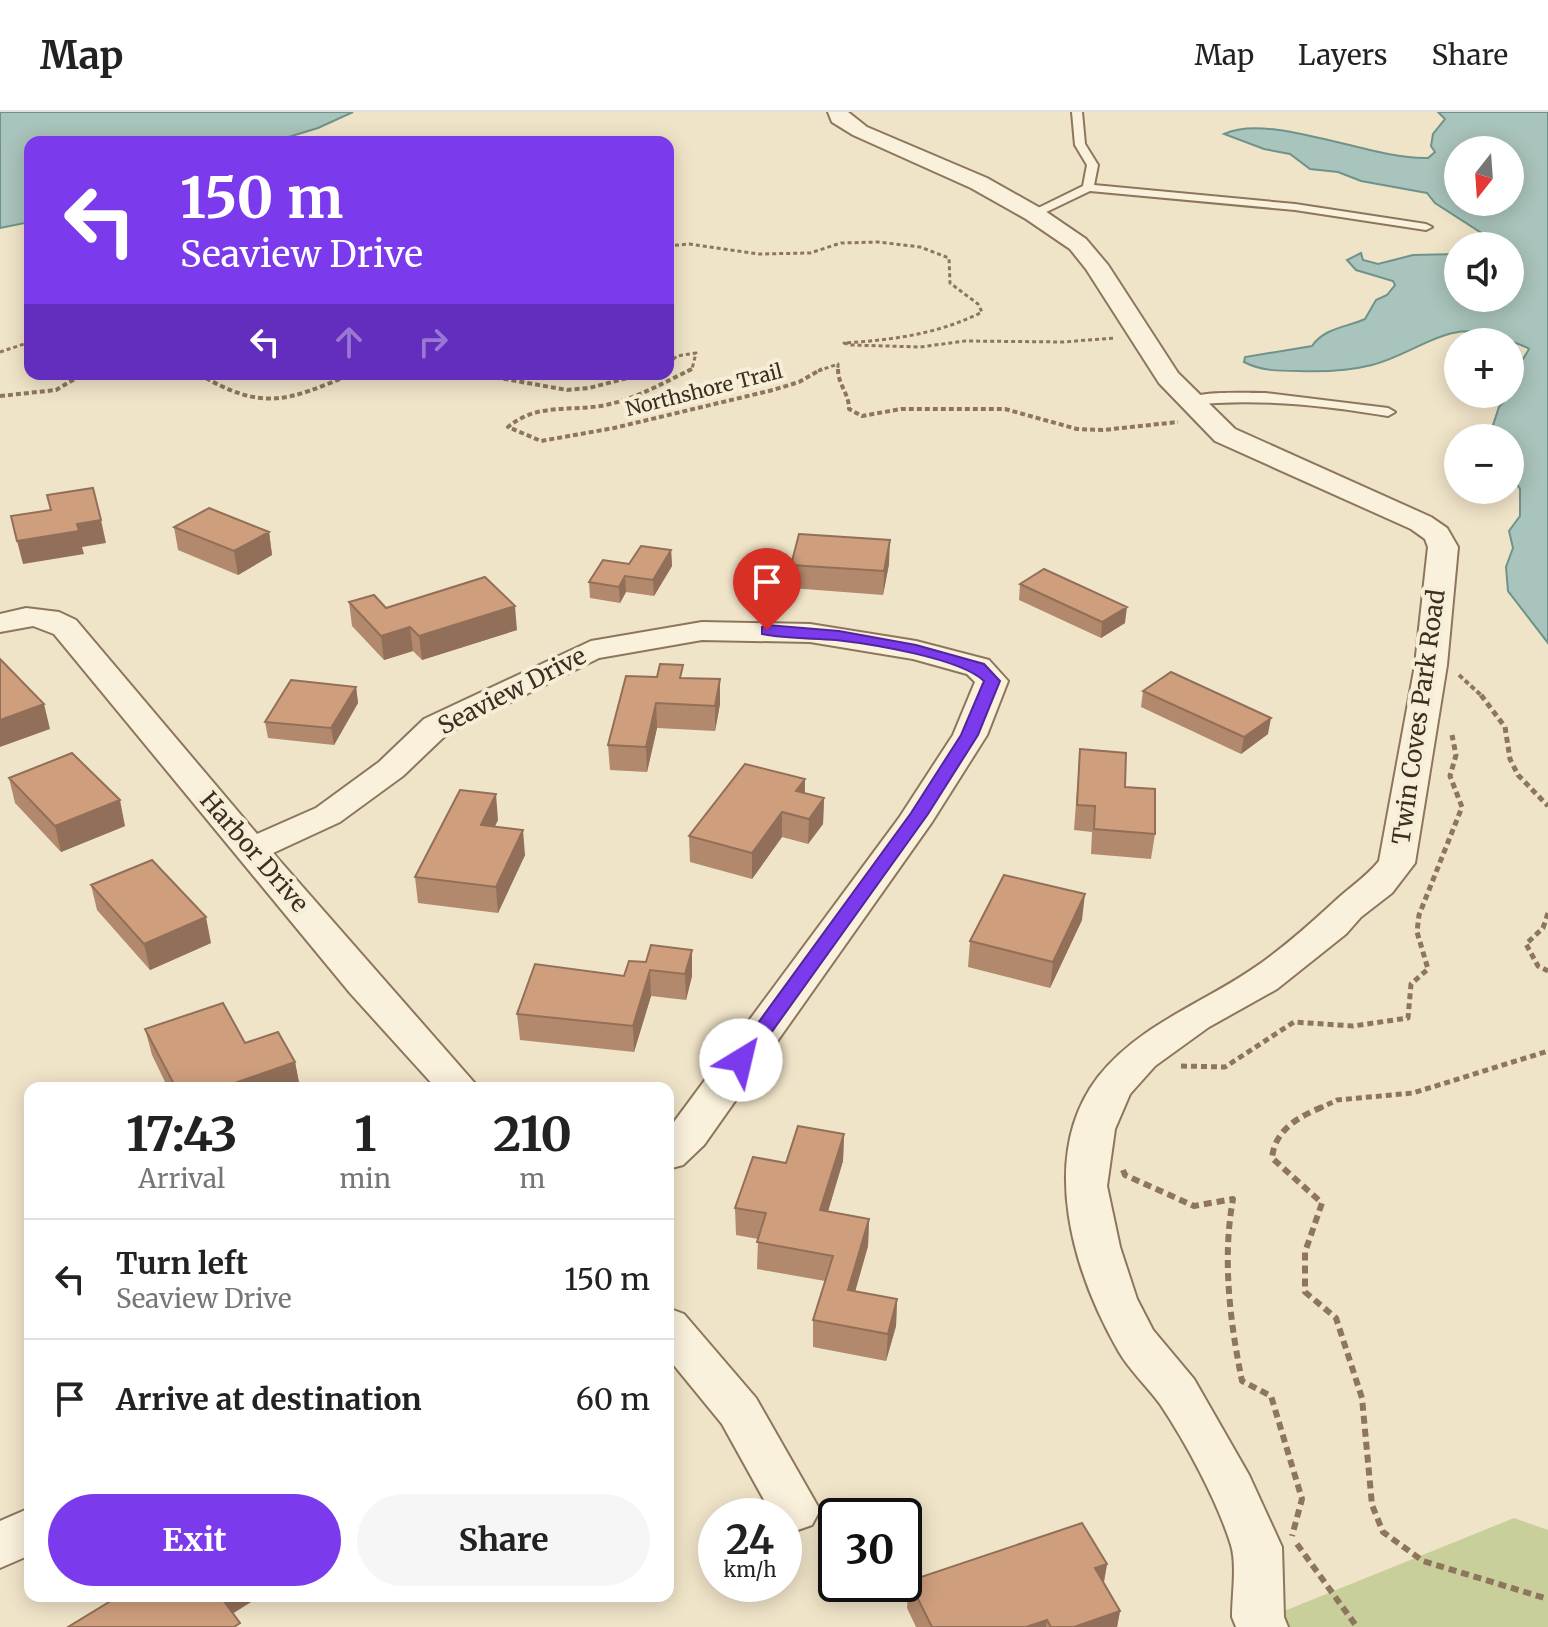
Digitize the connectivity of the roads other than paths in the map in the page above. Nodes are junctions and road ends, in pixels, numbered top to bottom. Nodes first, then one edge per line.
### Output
1 (838, 112) edge
2 (1077, 112) edge
3 (1088, 188) junction
4 (1034, 214) junction
5 (1426, 227) dead end
6 (1197, 409) junction
7 (1388, 412) dead end
8 (0, 623) edge
9 (250, 850) junction
10 (454, 1082) edge
11 (674, 1149) edge
12 (674, 1333) edge
13 (788, 1498) edge
14 (24, 1533) edge
15 (0, 1547) edge
16 (1262, 1627) edge

1 - 4 street, Twin Coves Park Road
2 - 3 lane
3 - 4 lane
3 - 5 lane
4 - 6 street, Twin Coves Park Road
6 - 7 lane
6 - 16 street, Twin Coves Park Road
8 - 9 street, Harbor Drive
9 - 10 street, Harbor Drive
9 - 11 street, Seaview Drive
12 - 13 street
14 - 15 street

